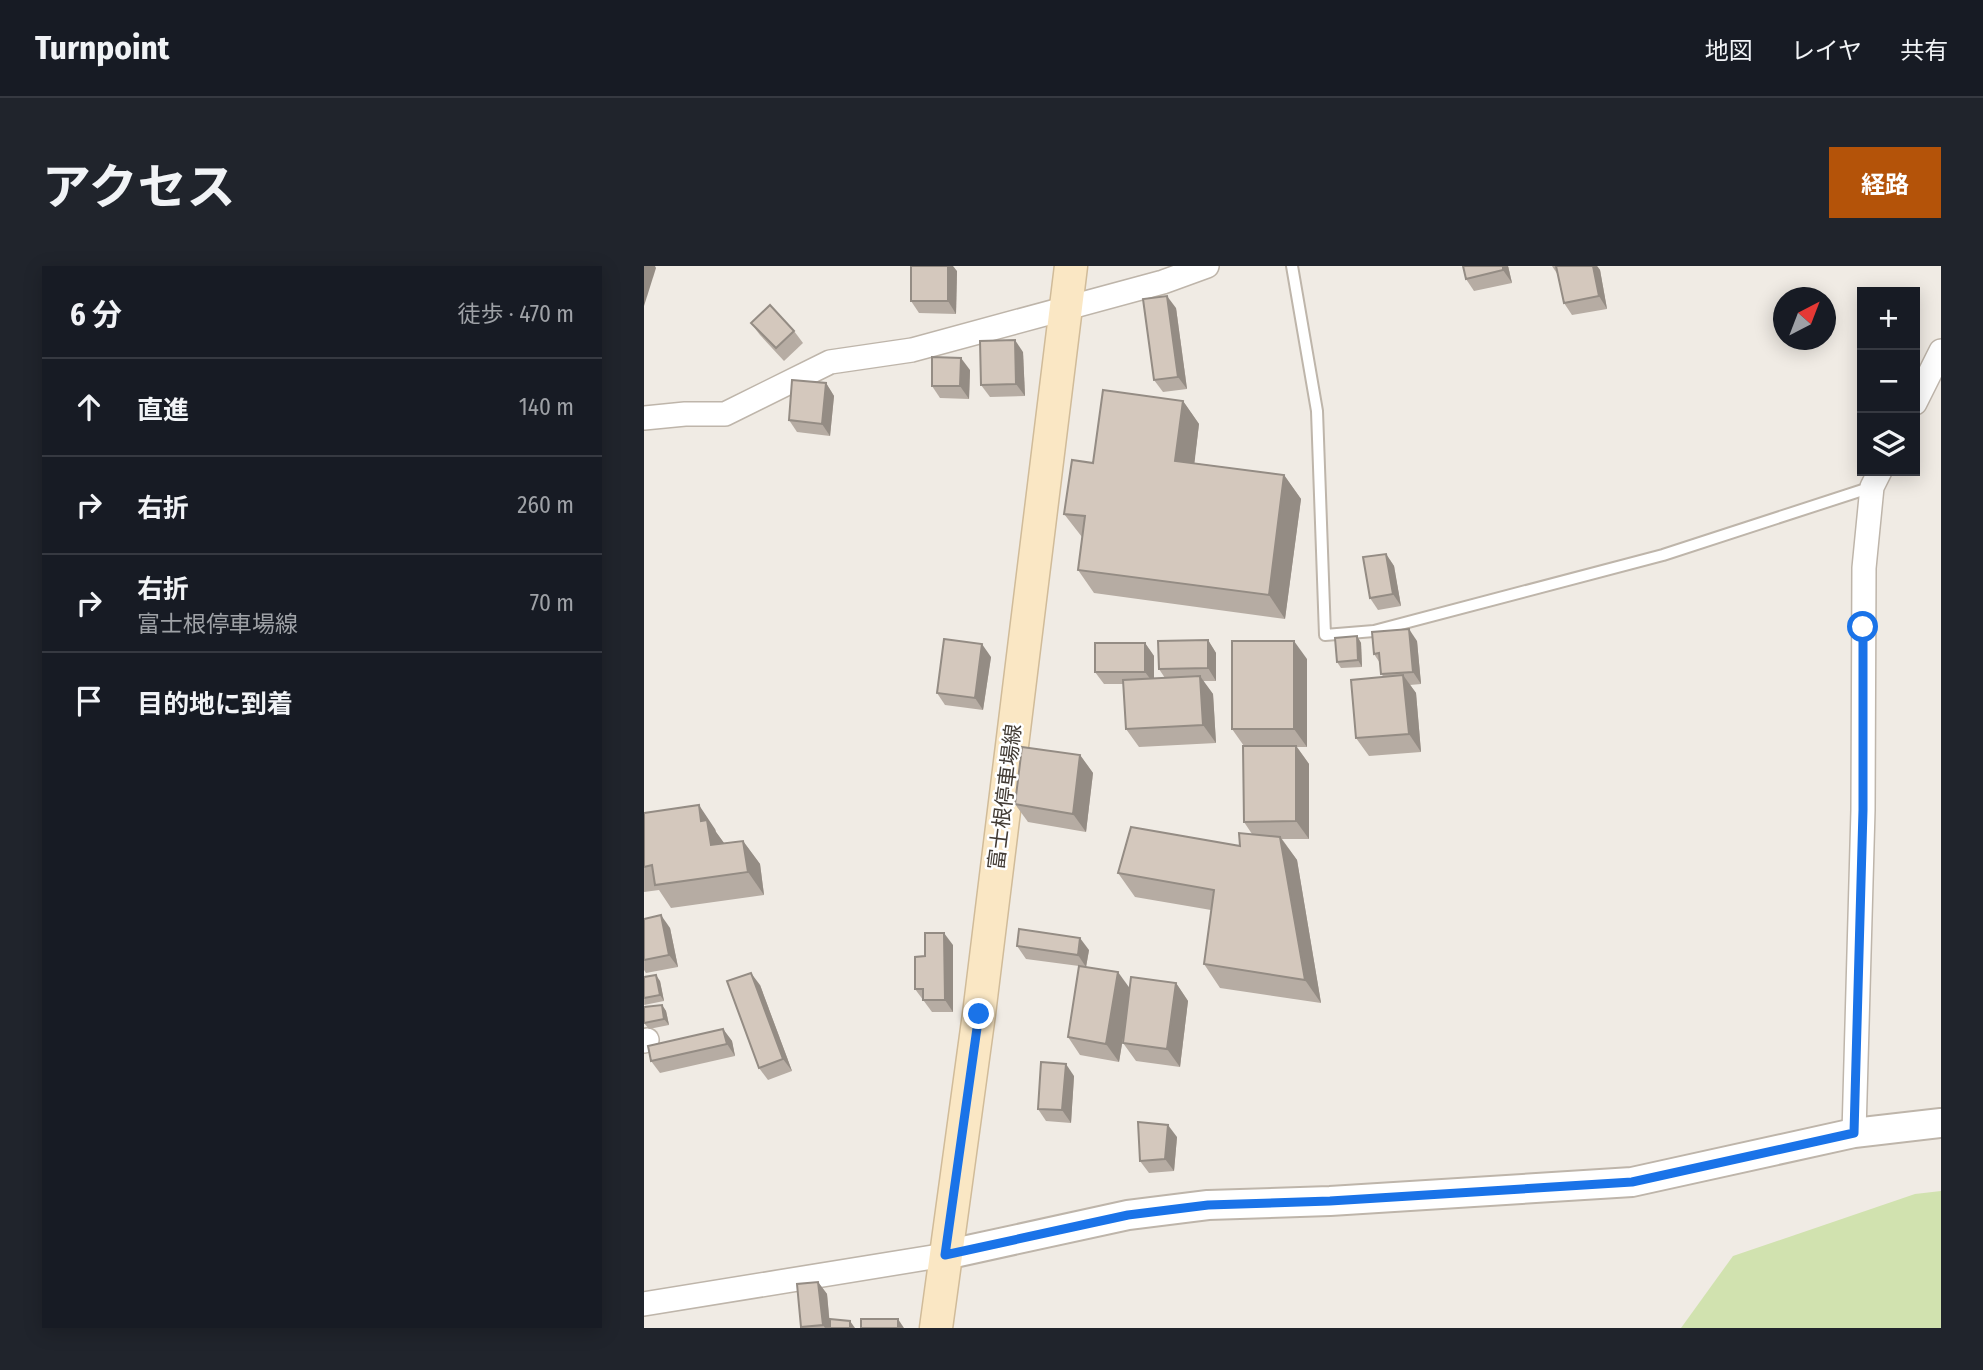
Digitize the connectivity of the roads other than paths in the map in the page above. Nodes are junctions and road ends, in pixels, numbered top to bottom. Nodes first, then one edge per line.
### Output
1 (1071, 266) edge
2 (1207, 266) edge
3 (1292, 266) edge
4 (1065, 308) junction
5 (1941, 351) edge
6 (1920, 393) edge
7 (644, 418) edge
8 (1876, 479) edge
9 (1941, 1123) edge
10 (1854, 1133) junction
11 (945, 1255) junction
12 (644, 1304) edge
13 (936, 1328) edge

1 - 4 main road, 富士根停車場線
2 - 4 street
3 - 8 lane
4 - 7 street
4 - 11 main road, 富士根停車場線
5 - 6 street
8 - 10 street
9 - 10 street
10 - 11 street
11 - 12 street
11 - 13 main road, 富士根停車場線

